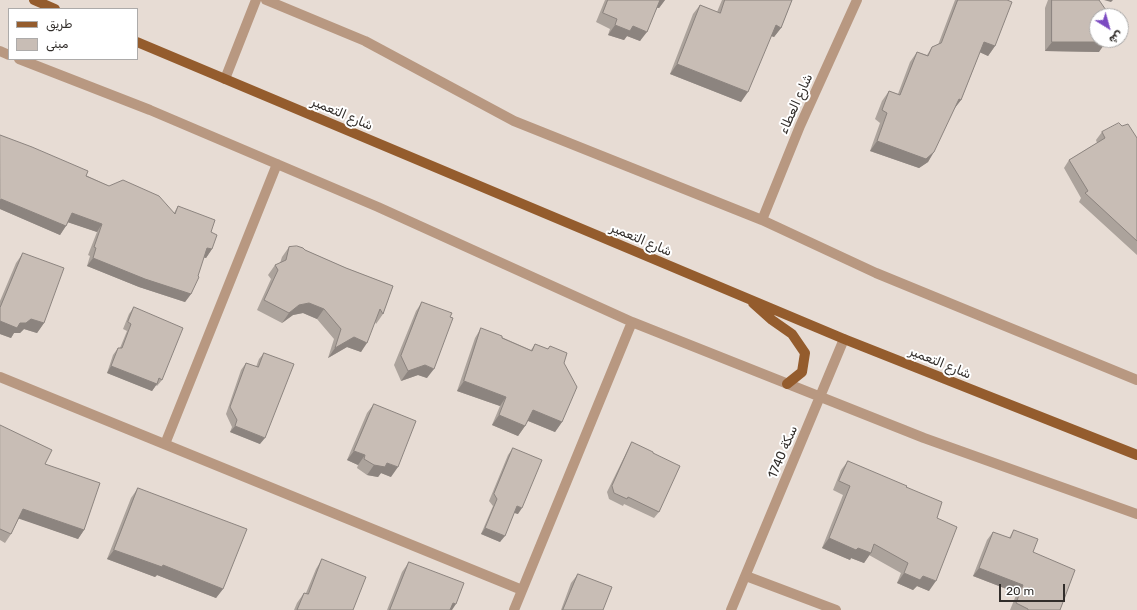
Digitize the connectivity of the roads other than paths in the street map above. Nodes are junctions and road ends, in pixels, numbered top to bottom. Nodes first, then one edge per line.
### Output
1 (34, 0) edge
2 (256, 0) edge
3 (266, 0) edge
4 (856, 0) edge
5 (54, 8) edge
6 (138, 42) edge
7 (22, 60) edge
8 (225, 78) junction
9 (277, 164) junction
10 (762, 220) junction
11 (749, 299) junction
12 (632, 322) junction
13 (844, 339) junction
14 (0, 377) edge
15 (1137, 380) edge
16 (787, 384) junction
17 (820, 397) junction
18 (165, 444) junction
19 (1137, 455) edge
20 (1137, 514) edge
21 (746, 576) junction
22 (522, 590) junction
23 (514, 610) edge
24 (731, 610) edge
25 (836, 610) edge

1 - 5 main road
2 - 8 street
3 - 10 street
4 - 10 street, شارع العطاء
6 - 8 main road, شارع التعمير
7 - 9 street
8 - 11 main road, شارع التعمير
9 - 12 street
9 - 18 street
10 - 15 street
11 - 13 main road, شارع التعمير
11 - 16 main road
12 - 16 street
12 - 22 street
13 - 17 street, سكة 1740
13 - 19 main road, شارع التعمير
14 - 18 street
16 - 17 street
17 - 20 street
17 - 21 street, سكة 1740
18 - 22 street
21 - 24 street, سكة 1740
21 - 25 street
22 - 23 street

